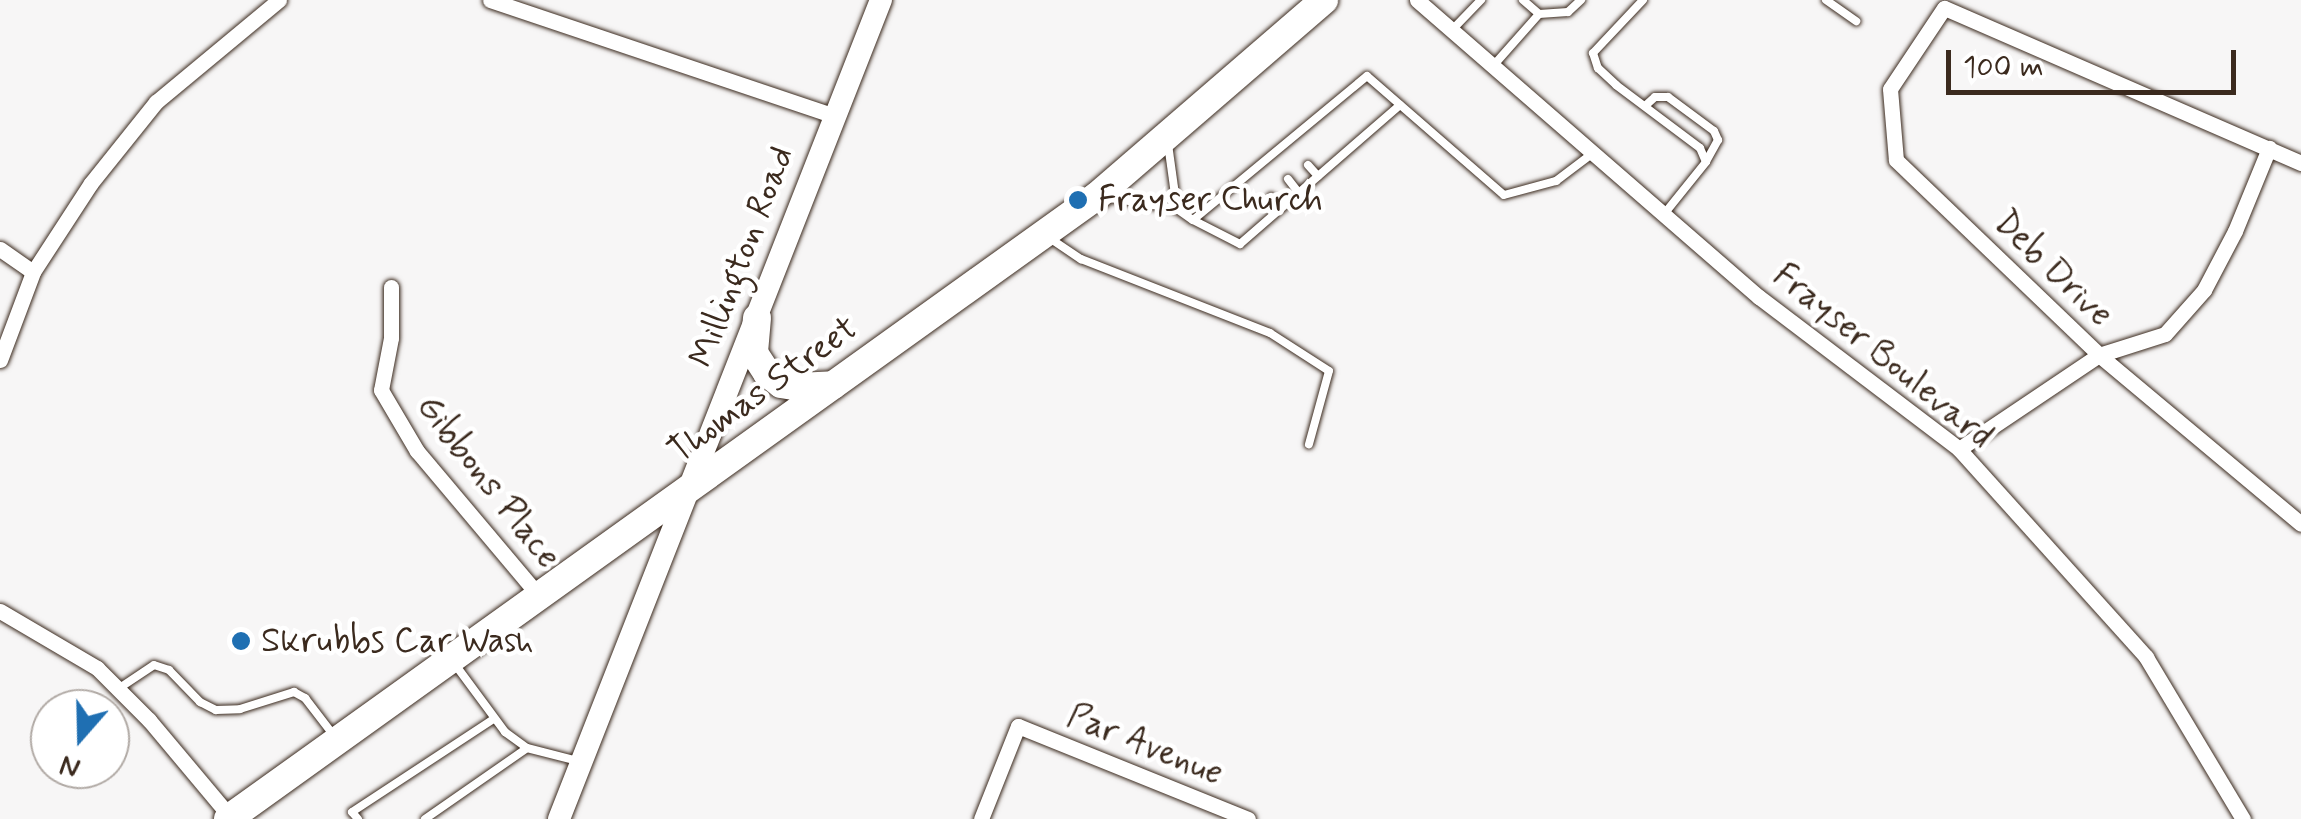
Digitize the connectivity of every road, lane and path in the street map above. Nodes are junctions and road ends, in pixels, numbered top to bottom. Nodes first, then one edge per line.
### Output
1 (280, 0) edge
2 (490, 0) edge
3 (881, 0) edge
4 (1324, 0) edge
5 (1417, 0) edge
6 (1481, 0) edge
7 (1524, 0) edge
8 (1581, 0) edge
9 (1644, 0) edge
10 (1826, 0) edge
11 (1539, 14) junction
12 (1856, 22) dead end
13 (1452, 30) junction
14 (1493, 66) junction
15 (1400, 105) junction
16 (1645, 106) junction
17 (834, 116) junction
18 (1349, 130) dead end
19 (1167, 136) junction
20 (1359, 141) junction
21 (1330, 147) dead end
22 (2269, 148) junction
23 (1593, 153) junction
24 (1270, 157) junction
25 (1340, 158) junction
26 (1706, 162) junction
27 (2301, 163) edge
28 (1308, 164) dead end
29 (1276, 166) dead end
30 (1251, 173) junction
31 (1318, 176) junction
32 (1288, 179) dead end
33 (1258, 182) dead end
34 (1299, 192) junction
35 (1098, 196) junction
36 (1270, 196) dead end
37 (1178, 209) junction
38 (1280, 209) junction
39 (1664, 214) junction
40 (1194, 220) junction
41 (1045, 234) junction
42 (0, 249) edge
43 (33, 272) junction
44 (391, 287) dead end
45 (757, 318) junction
46 (2099, 355) junction
47 (0, 360) edge
48 (835, 385) junction
49 (1308, 444) dead end
50 (1959, 448) junction
51 (691, 488) junction
52 (2301, 524) edge
53 (540, 597) junction
54 (0, 612) edge
55 (452, 660) junction
56 (118, 689) joint
57 (130, 703) edge
58 (492, 720) junction
59 (338, 741) junction
60 (528, 748) junction
61 (582, 762) junction
62 (403, 778) junction
63 (410, 786) dead end
64 (443, 789) dead end
65 (382, 792) junction
66 (452, 800) junction
67 (388, 801) dead end
68 (422, 804) dead end
69 (428, 817) edge
70 (230, 818) edge
71 (358, 819) edge
72 (559, 819) edge
73 (980, 819) edge
74 (1248, 819) edge
75 (2244, 819) edge

1 - 43 street
2 - 17 street
3 - 17 main road, Millington Road
4 - 19 highway, Thomas Street
5 - 13 street, Frayser Boulevard
6 - 13 lane
7 - 11 lane
8 - 11 lane
9 - 16 lane
10 - 12 lane
11 - 14 lane
13 - 14 street, Frayser Boulevard
14 - 23 street, Frayser Boulevard
15 - 20 lane
15 - 23 lane
15 - 24 lane
16 - 26 lane
16 - 26 lane
17 - 45 main road, Millington Road
18 - 20 lane
19 - 35 highway, Thomas Street
19 - 37 lane
20 - 25 lane
21 - 25 lane
22 - 27 street
22 - 46 street
22 - 46 street, Deb Drive
23 - 39 street, Frayser Boulevard
24 - 29 lane
24 - 30 lane
25 - 31 lane
26 - 39 lane
28 - 31 lane
30 - 33 lane
30 - 40 lane
31 - 34 lane
32 - 34 lane
34 - 38 lane
35 - 37 lane
35 - 41 highway, Thomas Street
36 - 38 lane
37 - 40 lane
38 - 40 lane
39 - 50 street, Frayser Boulevard
41 - 48 highway, Thomas Street
41 - 49 lane
42 - 43 street
43 - 47 street
44 - 53 street, Gibbons Place
45 - 48 highway
45 - 51 main road, Millington Road
46 - 50 street
46 - 52 street, Deb Drive
48 - 51 highway, Thomas Street
50 - 75 street, Frayser Boulevard
51 - 53 highway, Thomas Street
51 - 61 main road, Millington Road
53 - 55 highway, Thomas Street
54 - 56 street
55 - 58 lane
55 - 59 highway, Thomas Street
56 - 59 lane
57 - 70 street
58 - 60 lane
58 - 62 lane
59 - 70 highway, Thomas Street
60 - 61 lane
60 - 66 lane
61 - 72 main road, Millington Road
62 - 63 lane
62 - 65 lane
64 - 66 lane
65 - 67 lane
65 - 71 lane
66 - 69 lane
68 - 69 lane
73 - 74 street, Par Avenue

